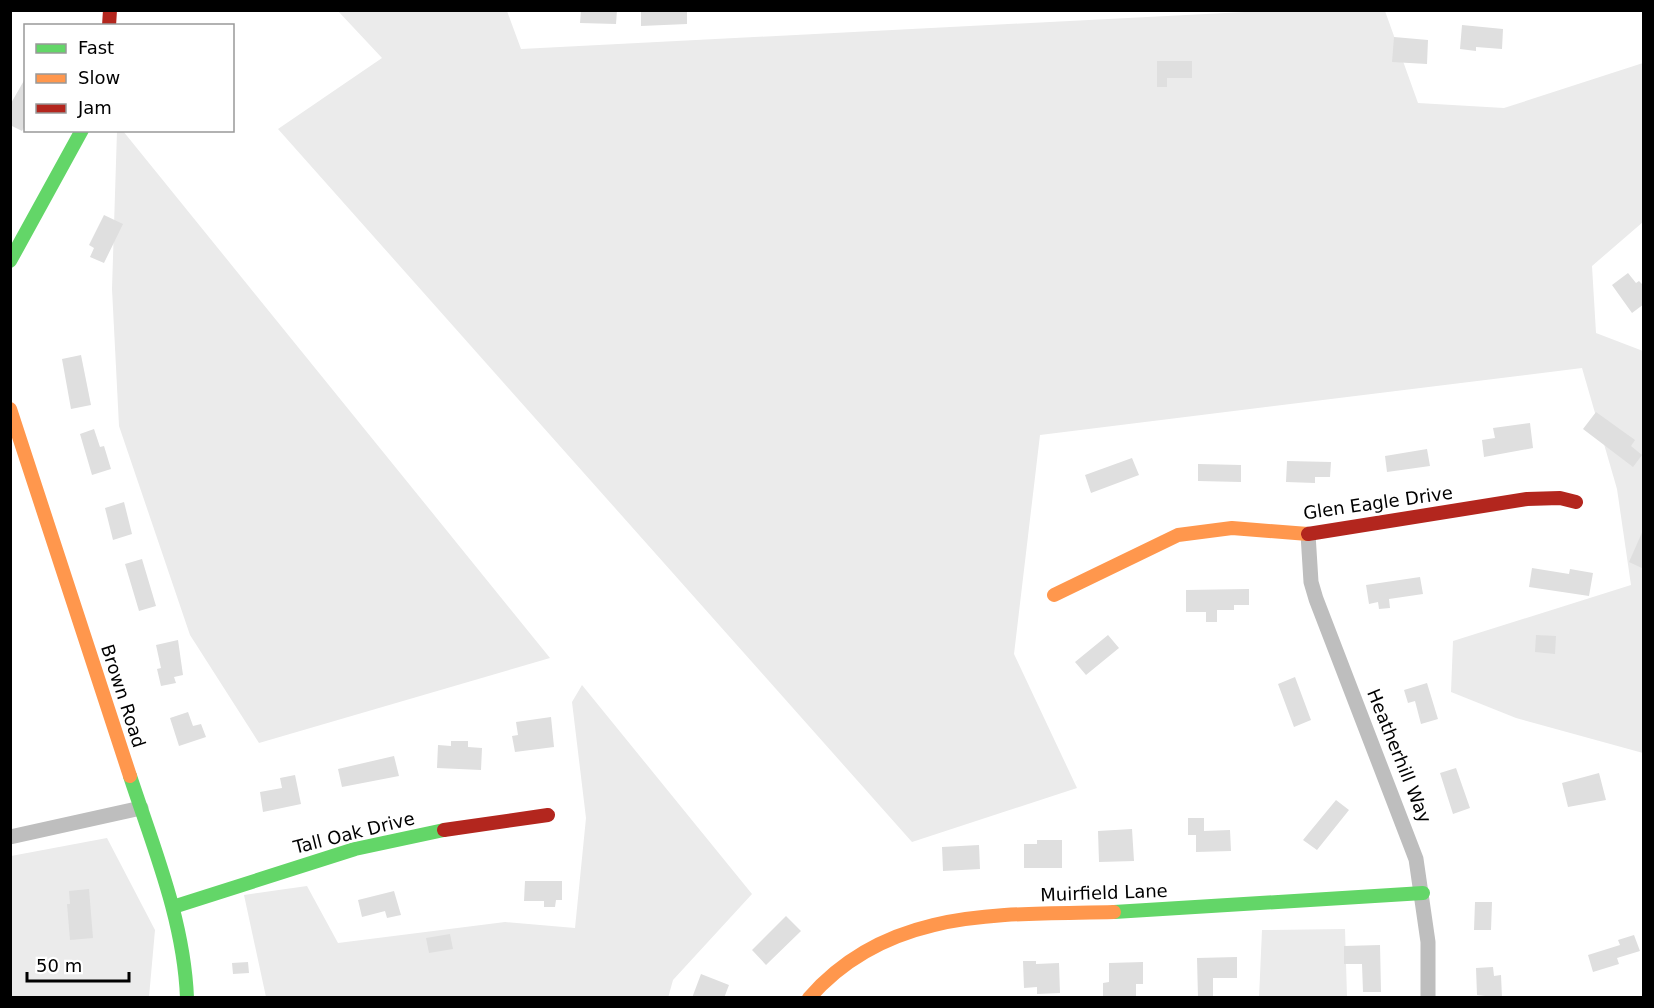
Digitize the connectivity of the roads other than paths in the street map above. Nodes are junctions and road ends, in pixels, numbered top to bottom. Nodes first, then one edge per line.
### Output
1 (81, 132) edge
2 (10, 261) edge
3 (10, 409) edge
4 (1576, 502) dead end
5 (1308, 534) junction
6 (1054, 595) dead end
7 (141, 808) junction
8 (548, 815) dead end
9 (10, 837) edge
10 (1423, 893) junction
11 (173, 907) junction
12 (187, 998) edge
13 (809, 998) edge
14 (1428, 998) edge

1 - 2 street
3 - 7 street, Brown Road
4 - 5 street, Glen Eagle Drive
5 - 6 street, Glen Eagle Drive
5 - 10 street, Heatherhill Way
7 - 9 street
7 - 11 street, Brown Road
8 - 11 street, Tall Oak Drive
10 - 13 street, Muirfield Lane
10 - 14 street, Heatherhill Way
11 - 12 street, Brown Road

